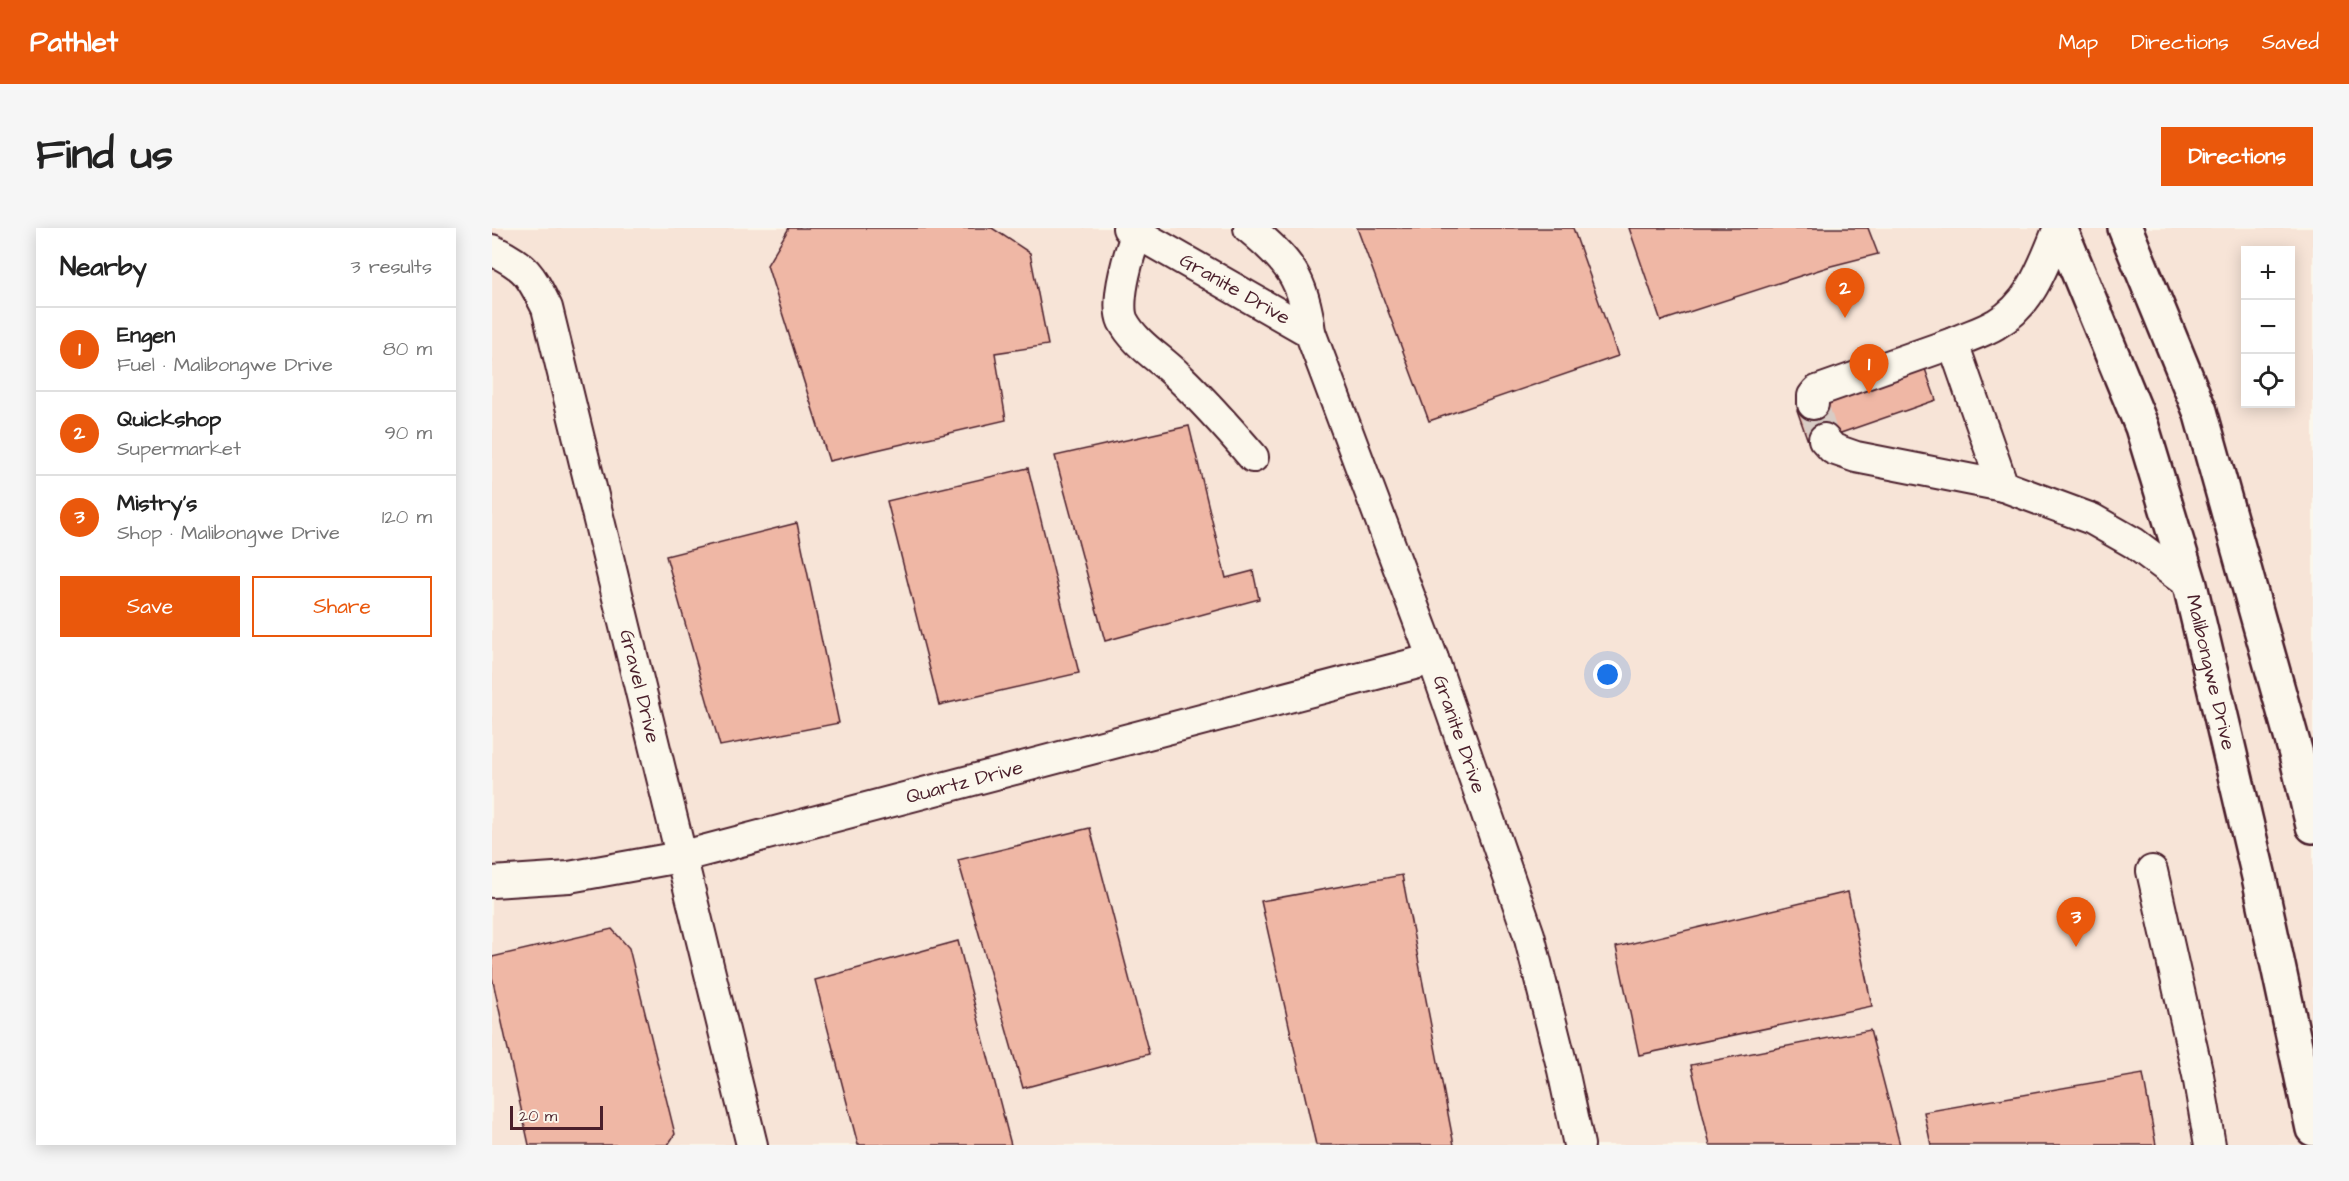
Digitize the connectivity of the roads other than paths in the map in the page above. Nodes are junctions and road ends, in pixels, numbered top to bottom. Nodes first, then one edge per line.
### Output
1 (1249, 228) edge
2 (2060, 228) edge
3 (2125, 228) edge
4 (1135, 230) edge
5 (492, 250) edge
6 (1310, 332) junction
7 (1953, 343) junction
8 (1814, 404) dead end
9 (1824, 439) tunnel mouth
10 (1253, 457) dead end
11 (2003, 486) junction
12 (2190, 585) junction
13 (1432, 659) junction
14 (2313, 826) edge
15 (680, 857) junction
16 (2152, 871) dead end
17 (492, 882) edge
18 (2313, 1129) edge
19 (752, 1145) edge
20 (1579, 1145) edge
21 (2210, 1145) edge

1 - 6 street, Granite Drive
2 - 7 street
2 - 12 main road, Malibongwe Drive
3 - 14 main road
4 - 6 street, Granite Drive
4 - 10 street
5 - 15 street, Gravel Drive
6 - 13 street, Granite Drive
7 - 8 street
7 - 11 street
9 - 11 street
11 - 12 street
12 - 18 main road, Malibongwe Drive
13 - 15 street, Quartz Drive
13 - 20 street, Granite Drive
15 - 17 street, Quartz Drive
15 - 19 street, Gravel Drive
16 - 21 street

